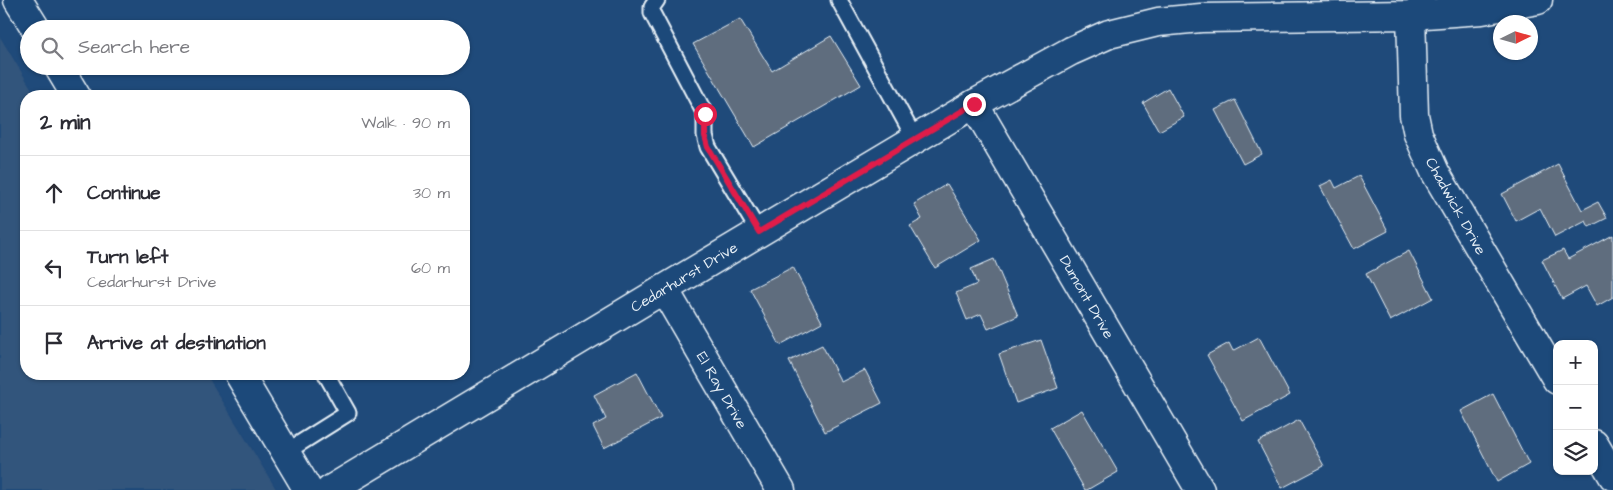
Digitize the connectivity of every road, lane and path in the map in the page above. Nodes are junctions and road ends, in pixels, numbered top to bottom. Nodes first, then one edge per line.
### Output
1 (18, 0) edge
2 (839, 0) edge
3 (1538, 0) edge
4 (1502, 4) edge
5 (654, 7) edge
6 (1411, 15) junction
7 (30, 20) edge
8 (63, 75) edge
9 (72, 90) edge
10 (974, 104) junction
11 (915, 139) junction
12 (759, 232) junction
13 (664, 289) junction
14 (1553, 373) edge
15 (244, 380) edge
16 (329, 380) edge
17 (1598, 451) edge
18 (286, 452) junction
19 (1613, 476) edge
20 (308, 490) edge
21 (330, 490) edge
22 (781, 490) edge
23 (1200, 490) edge

1 - 7 street
2 - 11 lane
3 - 4 street, Cedarhurst Drive
4 - 6 street, Cedarhurst Drive
5 - 12 lane
6 - 10 street, Cedarhurst Drive
6 - 14 street, Chadwick Drive
8 - 9 street
10 - 11 street, Cedarhurst Drive
10 - 23 street, Dumont Drive
11 - 12 street, Cedarhurst Drive
12 - 13 street, Cedarhurst Drive
13 - 21 street, Cedarhurst Drive
13 - 22 street, El Ray Drive
15 - 18 street
16 - 18 lane
17 - 19 street
18 - 20 street

